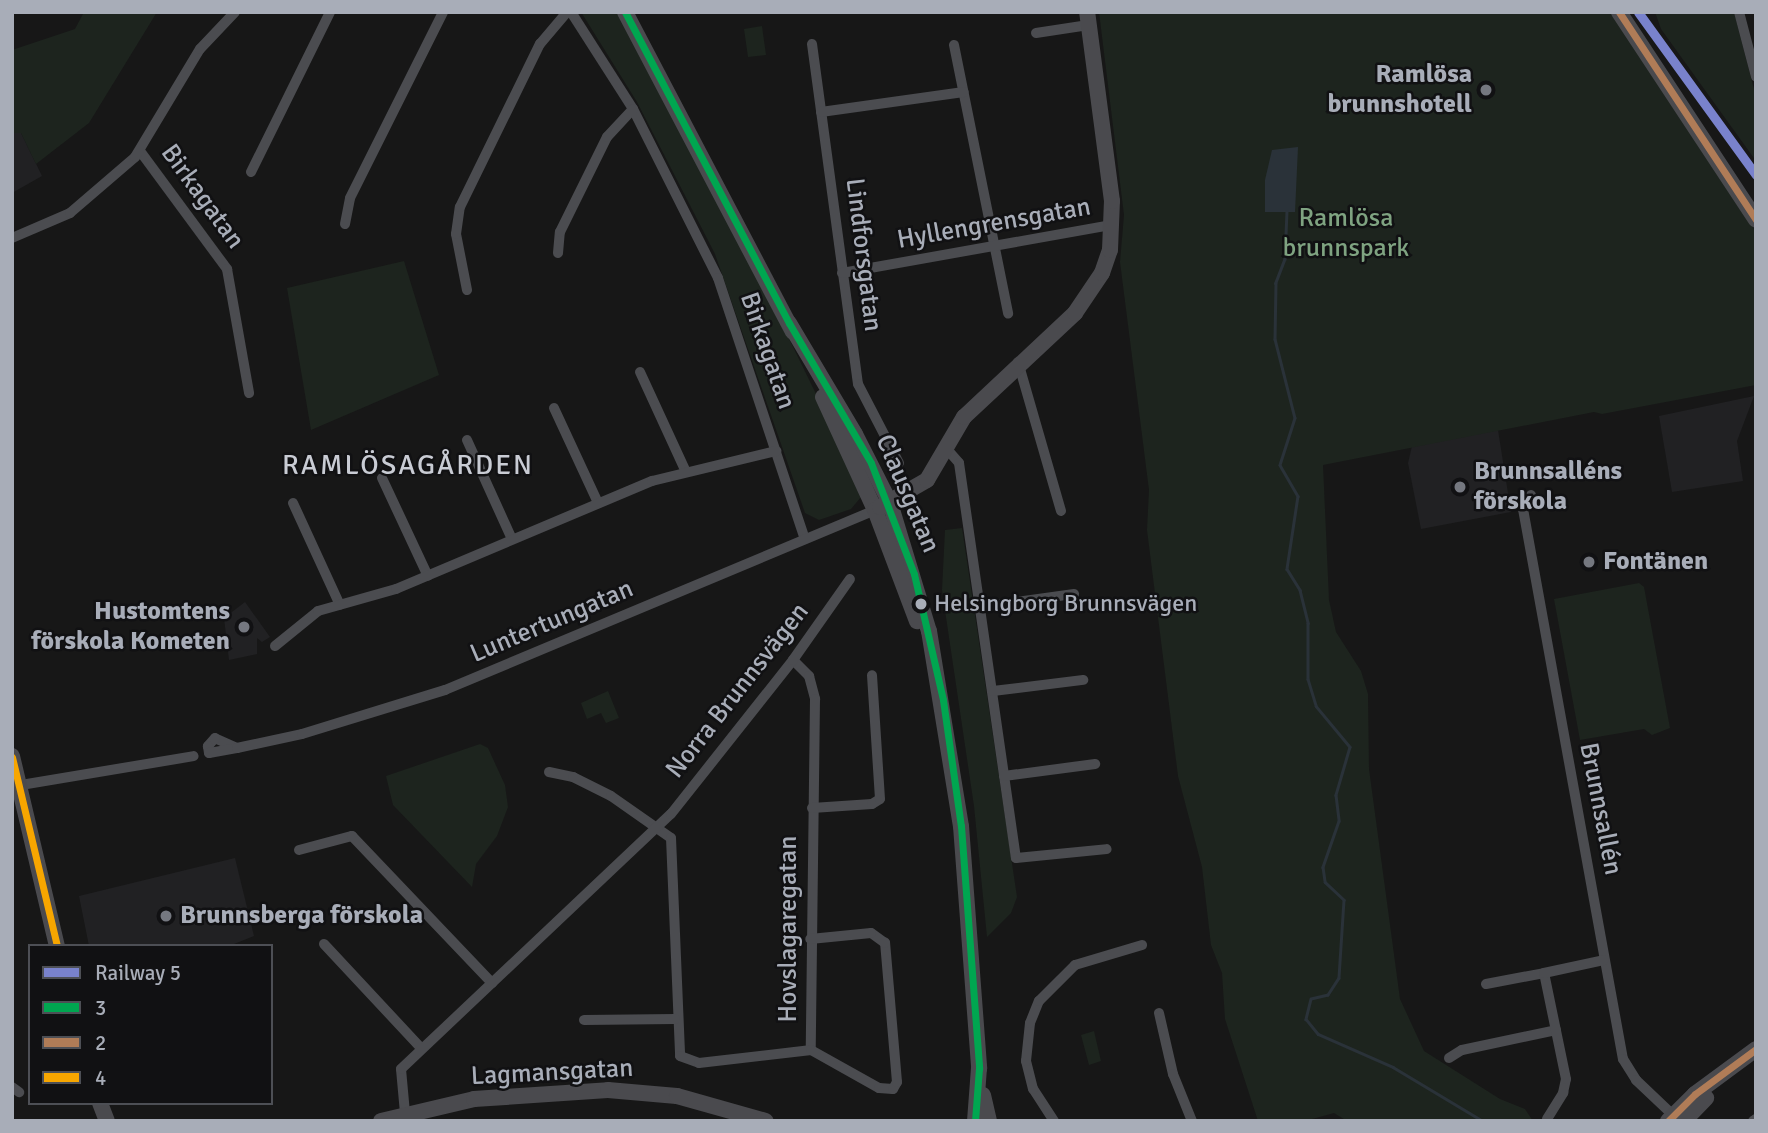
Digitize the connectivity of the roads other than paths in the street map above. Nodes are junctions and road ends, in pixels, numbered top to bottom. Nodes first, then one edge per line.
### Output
1 (236, 12) edge
2 (330, 12) edge
3 (443, 12) edge
4 (569, 12) edge
5 (625, 12) edge
6 (1619, 12) edge
7 (1739, 12) edge
8 (1088, 18) edge
9 (1036, 33) dead end
10 (812, 44) dead end
11 (954, 45) dead end
12 (1756, 77) edge
13 (964, 92) junction
14 (633, 109) junction
15 (821, 112) junction
16 (140, 151) junction
17 (251, 172) dead end
18 (1756, 220) edge
19 (345, 224) dead end
20 (1112, 225) junction
21 (12, 238) edge
22 (995, 246) junction
23 (558, 253) dead end
24 (842, 273) junction
25 (467, 290) dead end
26 (1008, 314) dead end
27 (1018, 362) junction
28 (640, 372) dead end
29 (249, 393) dead end
30 (554, 408) dead end
31 (467, 440) dead end
32 (946, 448) junction
33 (776, 451) junction
34 (899, 463) dead end
35 (686, 472) junction
36 (382, 478) dead end
37 (1531, 495) dead end
38 (293, 503) dead end
39 (598, 503) junction
40 (882, 506) junction
41 (1061, 511) dead end
42 (512, 539) junction
43 (805, 539) junction
44 (428, 576) junction
45 (850, 579) dead end
46 (1074, 594) dead end
47 (340, 605) junction
48 (981, 607) junction
49 (275, 646) dead end
50 (793, 660) junction
51 (872, 675) dead end
52 (1083, 680) dead end
53 (993, 691) junction
54 (237, 748) dead end
55 (12, 756) edge
56 (194, 756) dead end
57 (1096, 764) dead end
58 (549, 772) dead end
59 (1004, 776) junction
60 (16, 786) edge
61 (813, 808) junction
62 (658, 827) junction
63 (1107, 849) dead end
64 (299, 850) dead end
65 (810, 939) junction
66 (56, 944) edge
67 (324, 944) dead end
68 (1142, 945) dead end
69 (1604, 960) junction
70 (1544, 973) junction
71 (492, 983) junction
72 (1486, 984) dead end
73 (1159, 1013) dead end
74 (675, 1019) junction
75 (584, 1020) dead end
76 (1556, 1030) junction
77 (421, 1048) junction
78 (1756, 1049) edge
79 (811, 1050) junction
80 (1449, 1058) dead end
81 (1756, 1061) edge
82 (979, 1068) junction
83 (405, 1113) junction
84 (1547, 1119) dead end
85 (1675, 1119) edge
86 (381, 1121) edge
87 (766, 1121) edge
88 (975, 1121) edge
89 (989, 1121) edge
90 (1054, 1121) edge
91 (1192, 1121) edge

1 - 16 street, Birkagatan
2 - 17 street, Birkagatan
3 - 19 street
4 - 14 street, Birkagatan
4 - 25 street, Birkagatan
5 - 40 street, Clausgatan
6 - 18 street
7 - 12 street
8 - 9 street
8 - 20 street
10 - 15 street, Lindforsgatan
11 - 13 street
13 - 15 street
13 - 22 street
14 - 23 street
14 - 33 street, Birkagatan
15 - 24 street, Lindforsgatan
16 - 21 street, Birkagatan
16 - 29 street, Birkagatan
20 - 22 street, Hyllengrensgatan
20 - 27 street
22 - 24 street, Hyllengrensgatan
22 - 26 street
24 - 34 street, Lindforsgatan
27 - 32 street
27 - 41 street
28 - 35 street
30 - 39 street
31 - 42 street
32 - 40 street
32 - 48 street
33 - 35 street
33 - 43 street, Birkagatan
35 - 39 street
36 - 44 street
37 - 69 street, Brunnsallén
38 - 47 street
39 - 42 street
40 - 43 street, Luntertungatan
40 - 82 street, Clausgatan
42 - 44 street
43 - 54 street, Luntertungatan
44 - 47 street
45 - 50 street, Norra Brunnsvägen
46 - 48 street
47 - 49 street
48 - 53 street
50 - 61 street, Hovslagaregatan
50 - 62 street, Norra Brunnsvägen
51 - 61 street, Hovslagaregatan
52 - 53 street
53 - 59 street
55 - 60 street
56 - 60 street
57 - 59 street
58 - 62 street
59 - 63 street
60 - 66 street
61 - 65 street, Hovslagaregatan
62 - 71 street, Norra Brunnsvägen
62 - 74 street
64 - 71 street
65 - 79 street, Hovslagaregatan
65 - 79 street
67 - 77 street
68 - 90 street
69 - 70 street
69 - 85 street, Brunnsallén
70 - 72 street
70 - 76 street
71 - 77 street, Norra Brunnsvägen
73 - 91 street
74 - 75 street
74 - 79 street
76 - 80 street
76 - 84 street
77 - 83 street, Norra Brunnsvägen
78 - 85 street
81 - 85 street
82 - 88 street, Clausgatan
82 - 89 street, Clausgatan
83 - 86 street, Lagmansgatan
83 - 87 street, Lagmansgatan

